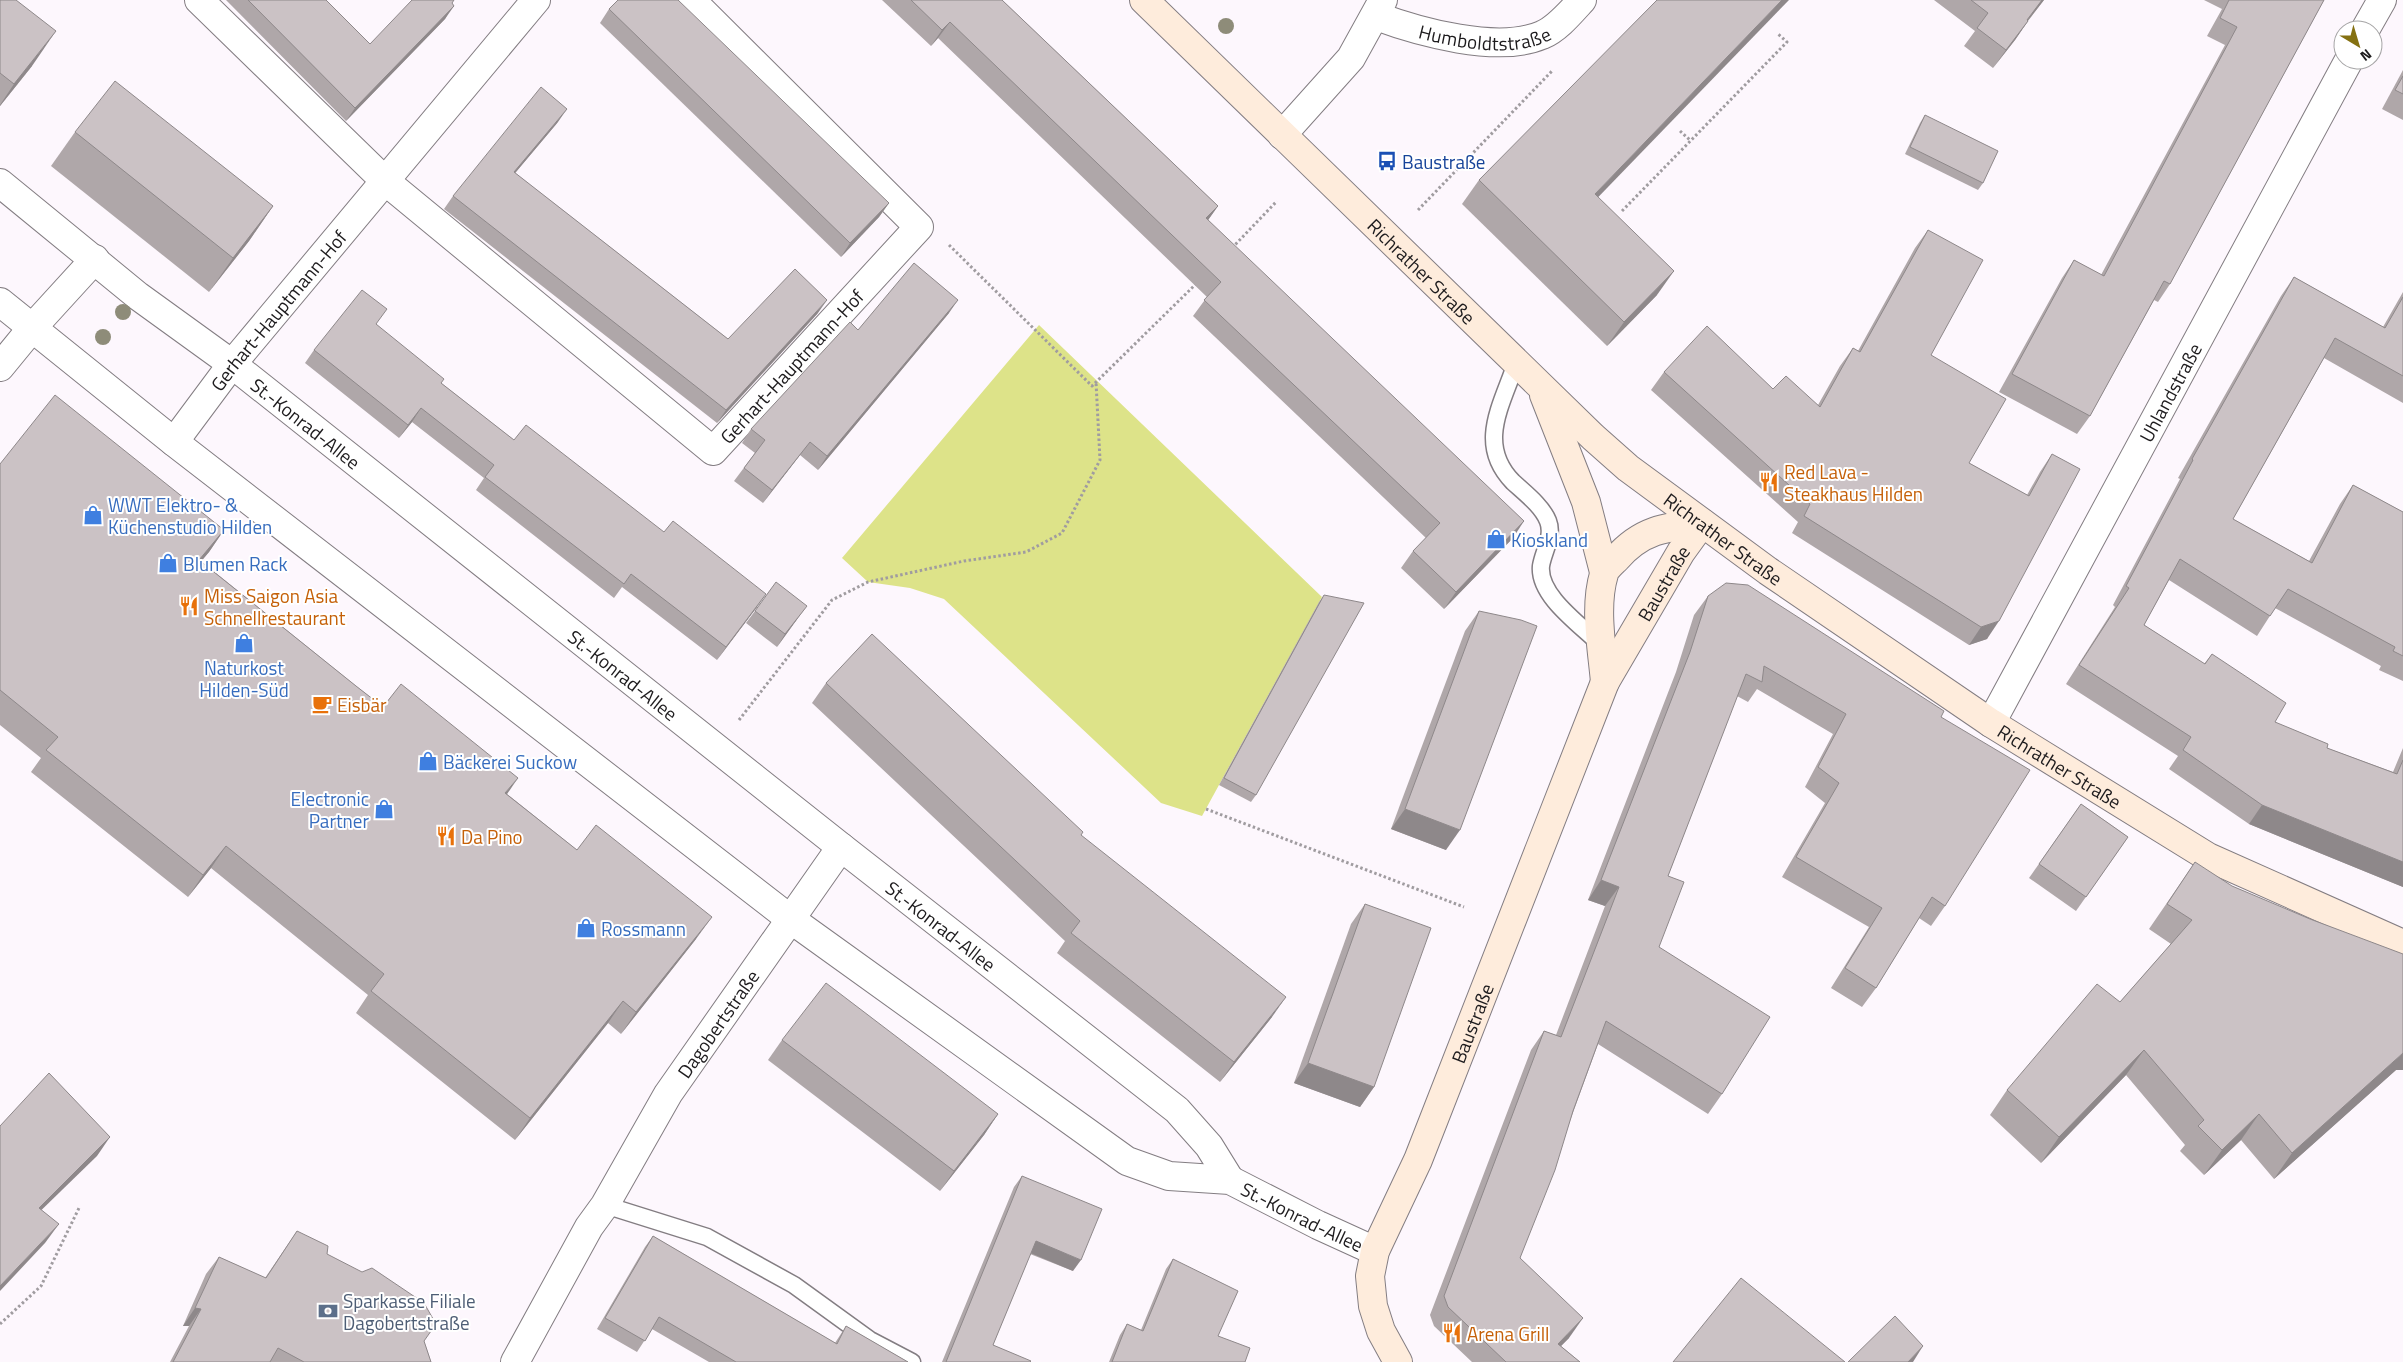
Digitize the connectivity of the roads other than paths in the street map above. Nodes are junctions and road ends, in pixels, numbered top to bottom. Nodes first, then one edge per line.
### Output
1 (199, 0) edge
2 (536, 0) edge
3 (691, 0) edge
4 (1144, 0) edge
5 (1582, 0) edge
6 (2382, 0) edge
7 (1379, 8) edge
8 (2371, 20) edge
9 (2344, 70) edge
10 (1282, 135) junction
11 (384, 180) junction
12 (0, 183) edge
13 (96, 259) junction
14 (0, 302) edge
15 (32, 328) junction
16 (1516, 363) junction
17 (232, 364) junction
18 (0, 367) edge
19 (1540, 385) junction
20 (174, 442) junction
21 (1702, 523) junction
22 (1604, 572) junction
23 (1602, 645) junction
24 (1605, 682) junction
25 (1991, 723) junction
26 (841, 847) junction
27 (789, 918) junction
28 (2403, 944) edge
29 (1230, 1180) junction
30 (605, 1205) junction
31 (1375, 1250) junction
32 (515, 1362) edge
33 (912, 1362) edge
34 (1398, 1362) edge

1 - 11 street, Gerhart-Hauptmann-Hof
2 - 11 street, Gerhart-Hauptmann-Hof
3 - 11 street, Gerhart-Hauptmann-Hof
4 - 10 main road, Richrather Straße
5 - 7 street, Humboldtstraße
6 - 8 street
7 - 10 street
9 - 25 street, Uhlandstraße
10 - 16 main road, Richrather Straße
11 - 17 street, Gerhart-Hauptmann-Hof
12 - 13 street, St.-Konrad-Allee
13 - 15 street
13 - 17 street, St.-Konrad-Allee
14 - 15 street, St.-Konrad-Allee
15 - 18 street
15 - 20 street, St.-Konrad-Allee
16 - 19 main road, Richrather Straße
16 - 23 lane
17 - 20 street, Gerhart-Hauptmann-Hof
17 - 26 street, St.-Konrad-Allee
19 - 21 main road, Richrather Straße
19 - 22 main road
20 - 27 street, St.-Konrad-Allee
21 - 22 main road, Baustraße
21 - 24 main road, Baustraße
21 - 25 main road, Richrather Straße
22 - 23 main road, Baustraße
23 - 24 main road, Baustraße
24 - 31 main road, Baustraße
25 - 28 main road, Richrather Straße
26 - 27 street, Dagobertstraße
26 - 29 street, St.-Konrad-Allee
27 - 29 street, St.-Konrad-Allee
27 - 30 street, Dagobertstraße
29 - 31 street, St.-Konrad-Allee
30 - 32 street, Dagobertstraße
30 - 33 lane
31 - 34 main road, Baustraße

